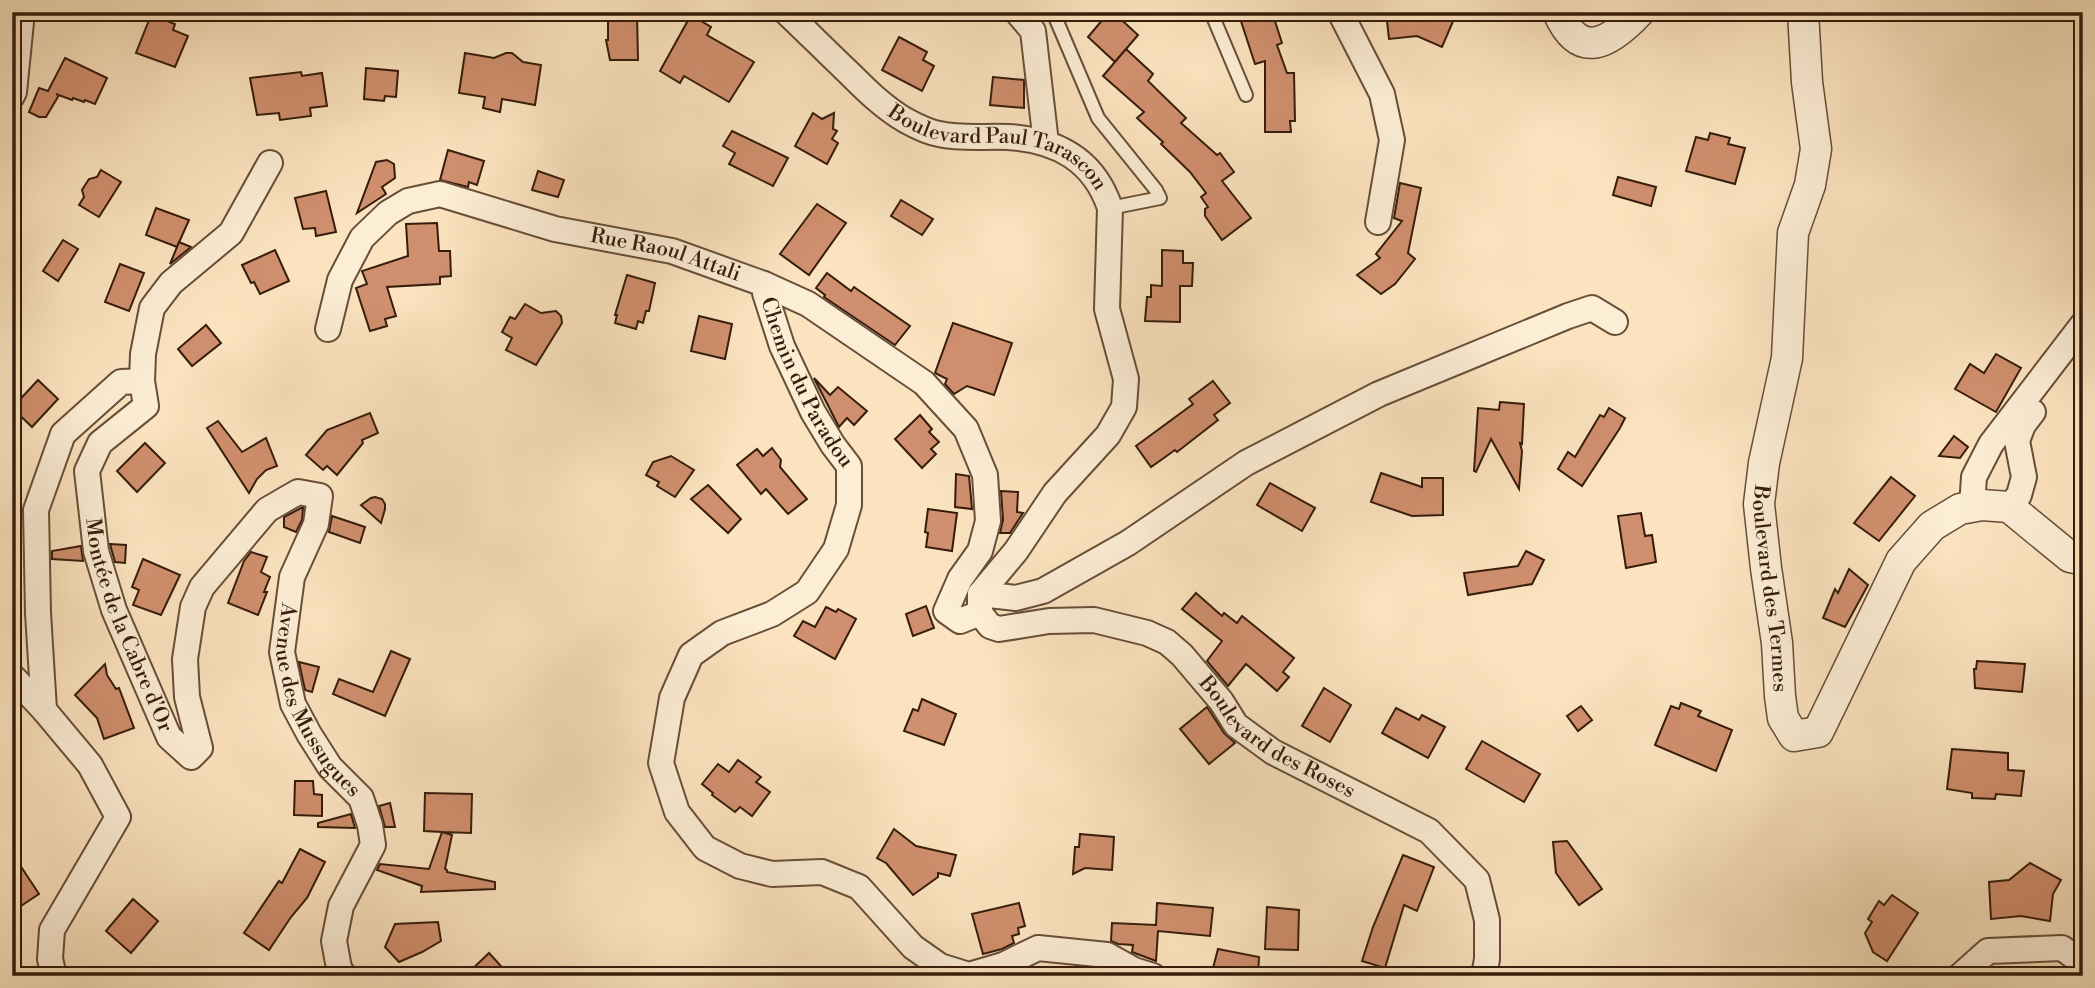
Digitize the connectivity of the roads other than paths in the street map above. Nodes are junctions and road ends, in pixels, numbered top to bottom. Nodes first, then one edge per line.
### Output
1 (22, 12) edge
2 (786, 12) edge
3 (1017, 12) edge
4 (1053, 12) edge
5 (1210, 12) edge
6 (1340, 12) edge
7 (1558, 12) edge
8 (1639, 12) edge
9 (1803, 12) edge
10 (1246, 95) dead end
11 (12, 96) edge
12 (1046, 142) junction
13 (270, 163) dead end
14 (1110, 208) junction
15 (1378, 222) dead end
16 (764, 284) junction
17 (1615, 322) dead end
18 (2083, 324) edge
19 (328, 329) dead end
20 (2083, 342) edge
21 (142, 381) junction
22 (320, 496) joint
23 (1972, 506) junction
24 (2009, 507) junction
25 (2083, 560) edge
26 (980, 604) junction
27 (12, 676) edge
28 (44, 710) junction
29 (2083, 963) edge
30 (54, 976) edge
31 (344, 976) edge
32 (1153, 976) edge
33 (1483, 976) edge
34 (1960, 976) edge

1 - 11 street
2 - 12 street, Boulevard Paul Tarascon
3 - 12 street
4 - 14 lane
5 - 10 lane
6 - 15 street
7 - 8 street
9 - 23 street, Boulevard des Termes
12 - 14 street, Boulevard Paul Tarascon
13 - 21 street
14 - 26 street, Boulevard Paul Tarascon
16 - 19 street, Rue Raoul Attali
16 - 26 street, Rue Raoul Attali
16 - 32 street, Chemin du Paradou
17 - 26 street
18 - 23 street
20 - 24 street
21 - 22 street, Montée de la Cabre d'Or
21 - 28 street
22 - 31 street, Avenue des Mussugues
23 - 24 street, Boulevard des Termes
24 - 25 street
26 - 33 street, Boulevard des Roses
27 - 28 street
28 - 30 street
29 - 34 street

